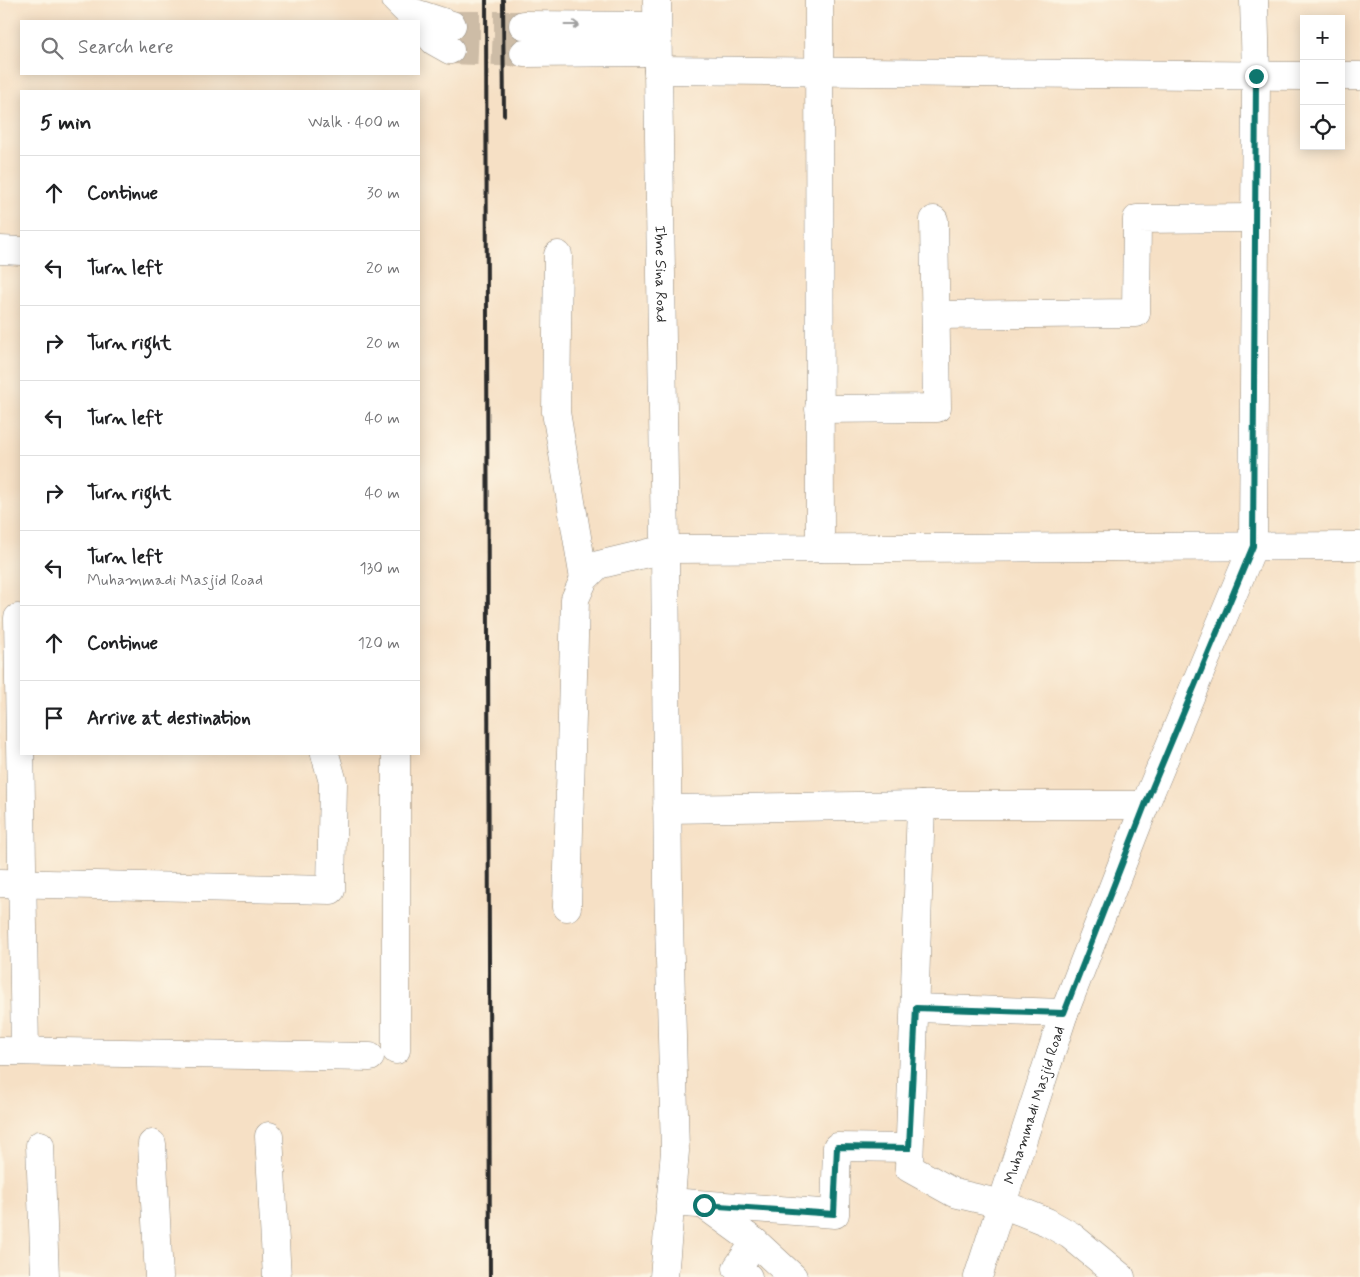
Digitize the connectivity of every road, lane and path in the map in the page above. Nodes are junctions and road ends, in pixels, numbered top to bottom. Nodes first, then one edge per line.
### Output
1 (819, 0) edge
2 (1254, 0) edge
3 (420, 20) edge
4 (523, 25) tunnel mouth
5 (451, 37) tunnel mouth
6 (657, 37) edge
7 (524, 53) tunnel mouth
8 (820, 72) junction
9 (1256, 76) junction
10 (1300, 76) edge
11 (1345, 76) edge
12 (1360, 76) edge
13 (1255, 218) junction
14 (934, 220) dead end
15 (0, 250) edge
16 (20, 251) edge
17 (558, 255) dead end
18 (936, 315) junction
19 (820, 409) junction
20 (1253, 546) junction
21 (1360, 546) edge
22 (820, 548) junction
23 (665, 549) junction
24 (584, 578) junction
25 (18, 618) dead end
26 (14, 727) edge
27 (325, 755) edge
28 (396, 755) edge
29 (921, 805) junction
30 (1145, 805) junction
31 (667, 809) junction
32 (11, 883) edge
33 (567, 907) dead end
34 (916, 1008) junction
35 (1064, 1013) junction
36 (396, 1050) dead end
37 (12, 1051) edge
38 (370, 1057) dead end
39 (269, 1136) dead end
40 (152, 1144) dead end
41 (40, 1145) dead end
42 (909, 1148) junction
43 (670, 1202) junction
44 (1002, 1204) junction
45 (704, 1205) junction
46 (755, 1242) junction
47 (45, 1277) edge
48 (159, 1277) edge
49 (277, 1277) edge
50 (664, 1277) edge
51 (748, 1277) edge
52 (793, 1277) edge
53 (978, 1277) edge
54 (1121, 1277) edge

1 - 8 street
2 - 9 street
3 - 5 street
4 -> 6 street
6 - 7 street
6 - 8 street
6 - 23 street, Ibne Sina Road
8 - 9 street
8 - 19 street
9 - 10 street
9 - 13 street
11 - 12 street
13 - 18 street
13 - 20 street
14 - 18 street
15 - 16 street
17 - 24 street
18 - 19 street
19 - 22 street
20 - 21 street
20 - 22 street
20 - 30 street, Muhammadi Masjid Road
22 - 23 street
23 - 24 street
23 - 31 street, Ibne Sina Road
24 - 33 street
25 - 26 street
26 - 32 street
27 - 32 street
28 - 36 street
29 - 30 street
29 - 31 street
29 - 34 street
30 - 35 street, Muhammadi Masjid Road
31 - 43 street, Ibne Sina Road
32 - 37 street
34 - 35 street
34 - 42 street
35 - 44 street, Muhammadi Masjid Road
37 - 38 street
39 - 49 street
40 - 48 street
41 - 47 street
42 - 44 street
42 - 45 street
43 - 45 street
43 - 50 street, Ibne Sina Road
44 - 53 street, Muhammadi Masjid Road
44 - 54 street
45 - 46 street
46 - 51 street
46 - 52 street

